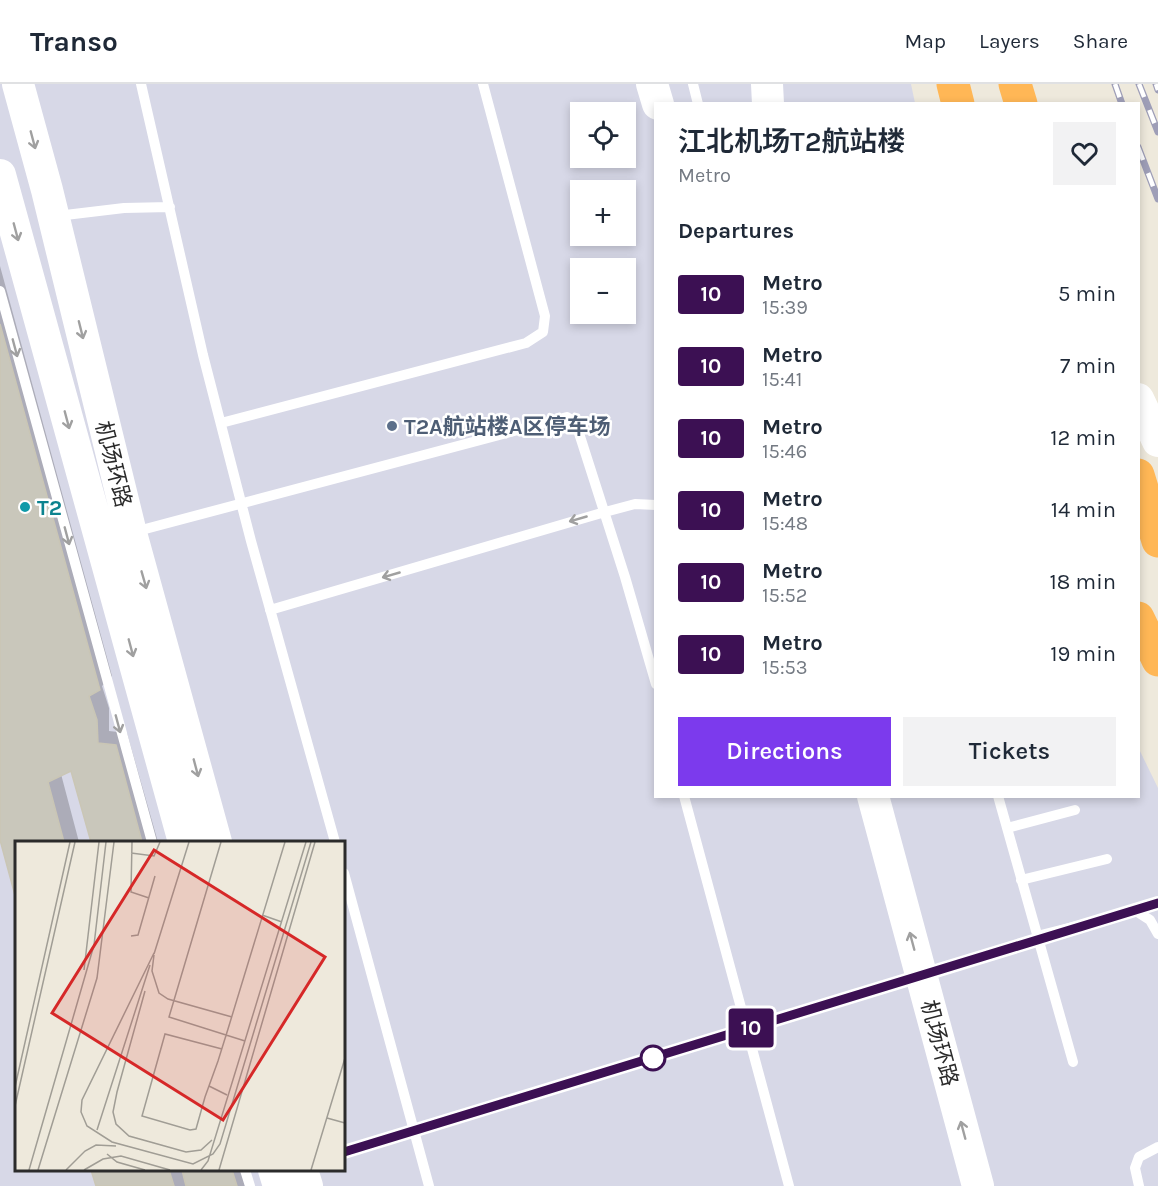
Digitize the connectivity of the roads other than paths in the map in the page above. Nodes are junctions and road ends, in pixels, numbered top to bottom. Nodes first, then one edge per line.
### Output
1 (18, 84) edge
2 (141, 84) edge
3 (483, 84) edge
4 (652, 84) edge
5 (693, 84) edge
6 (767, 84) edge
7 (953, 84) edge
8 (1015, 84) edge
9 (657, 102) edge
10 (698, 102) edge
11 (768, 102) edge
12 (958, 102) edge
13 (1020, 102) edge
14 (0, 175) edge
15 (170, 207) junction
16 (54, 217) junction
17 (0, 291) edge
18 (1140, 403) edge
19 (221, 423) junction
20 (1158, 441) edge
21 (1140, 482) edge
22 (241, 503) junction
23 (654, 506) edge
24 (604, 512) junction
25 (130, 532) junction
26 (1158, 541) edge
27 (270, 610) junction
28 (1140, 622) edge
29 (1158, 660) edge
30 (654, 677) edge
31 (685, 798) edge
32 (874, 798) edge
33 (999, 798) edge
34 (1075, 810) dead end
35 (1007, 828) junction
36 (151, 841) edge
37 (183, 841) edge
38 (215, 841) edge
39 (334, 841) edge
40 (1107, 859) dead end
41 (345, 877) edge
42 (1021, 880) junction
43 (1158, 934) edge
44 (1037, 936) junction
45 (1073, 1062) dead end
46 (1158, 1147) edge
47 (245, 1171) edge
48 (274, 1171) edge
49 (302, 1171) edge
50 (250, 1186) edge
51 (279, 1186) edge
52 (307, 1186) edge
53 (429, 1186) edge
54 (789, 1186) edge
55 (978, 1186) edge
56 (1139, 1186) edge

1 -> 16 street, 机场环路
2 - 15 lane
3 - 19 lane
4 - 9 street
5 - 10 lane
6 - 11 street
7 - 12 highway
8 - 13 highway
14 -> 37 street, 机场环路
15 - 16 lane
15 - 19 lane
16 -> 25 street, 机场环路
17 -> 36 lane
18 - 20 street
19 - 22 lane
21 - 26 highway
22 - 24 lane
22 - 25 lane
22 - 27 lane
23 - 24 lane
24 -> 27 lane
24 - 30 lane
25 -> 38 street, 机场环路
27 - 39 lane
28 - 29 highway
31 - 54 lane
55 -> 32 street, 机场环路
33 - 35 lane
34 - 35 lane
35 - 42 lane
40 - 42 lane
41 - 53 lane
42 - 44 lane
43 - 44 lane
44 - 45 lane
46 - 56 lane
47 - 50 lane
48 - 51 street
49 - 52 street

